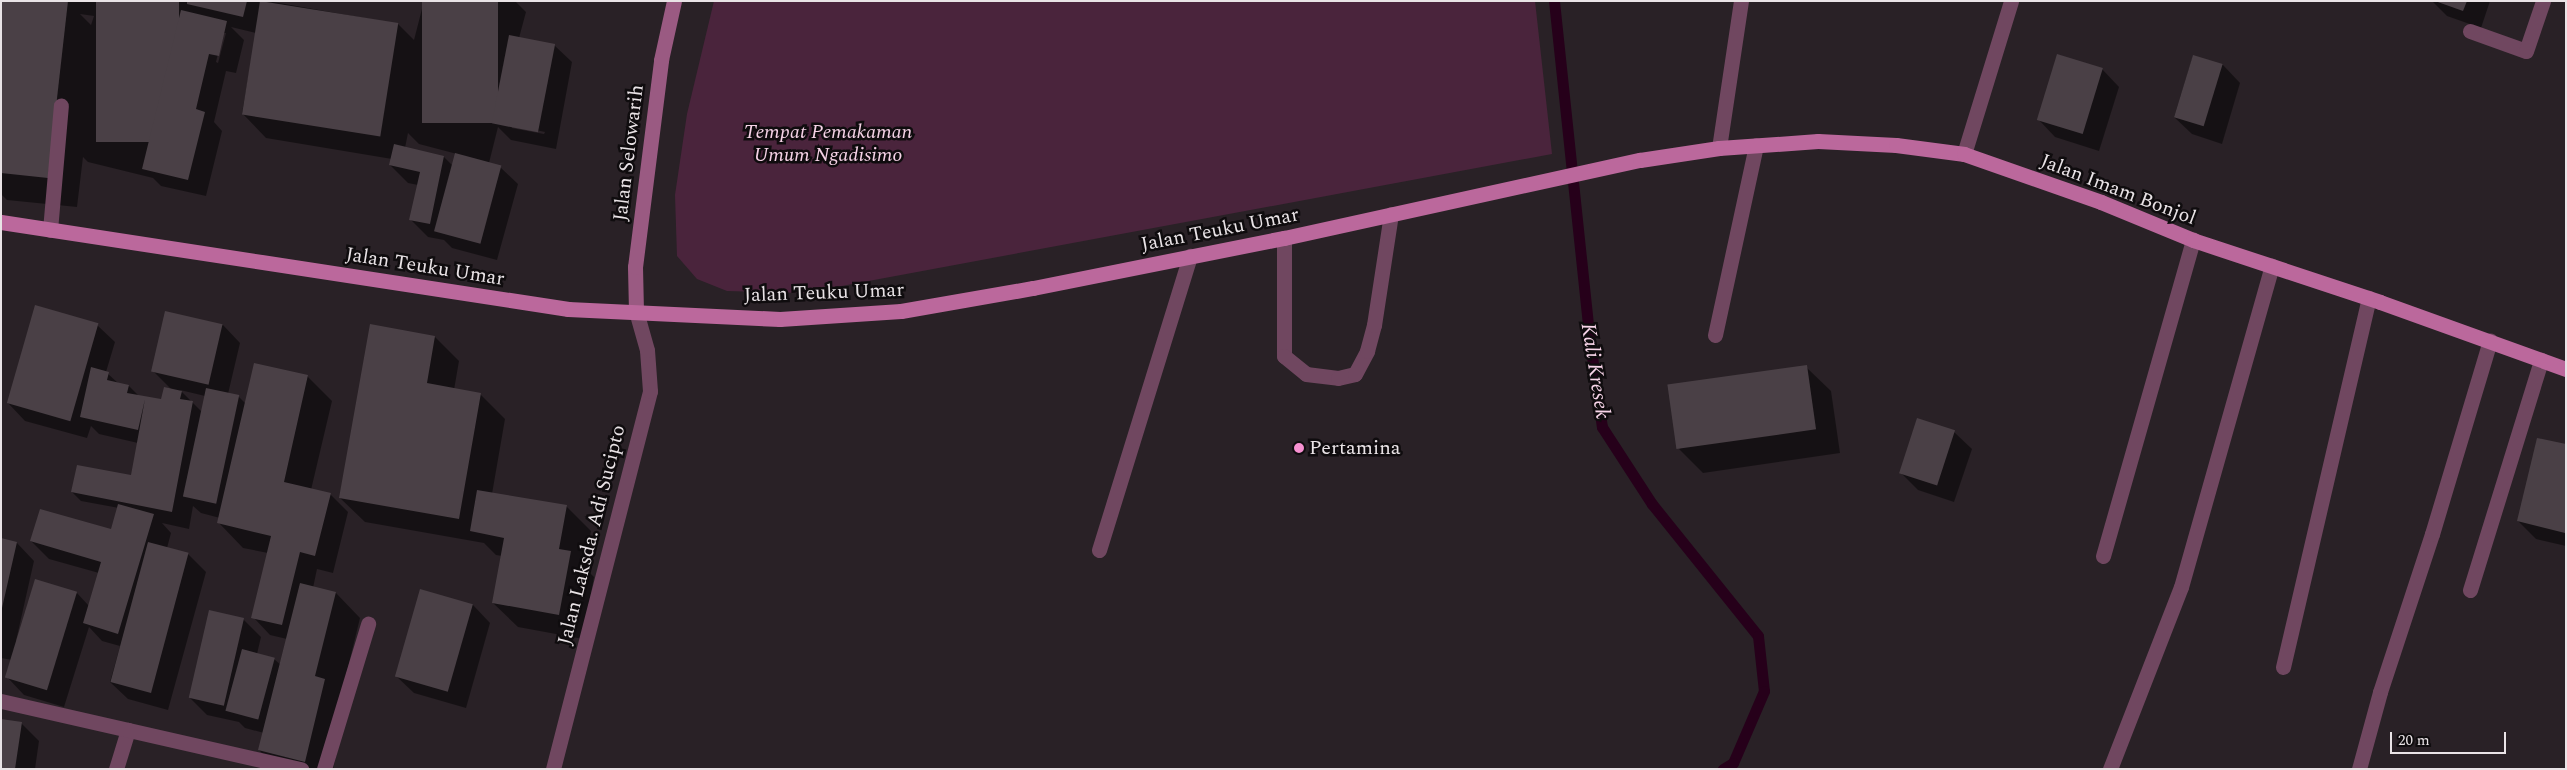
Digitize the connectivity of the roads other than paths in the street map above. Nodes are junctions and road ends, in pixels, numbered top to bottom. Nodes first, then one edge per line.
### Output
1 (674, 1) edge
2 (1740, 1) edge
3 (2012, 1) edge
4 (2543, 1) edge
5 (2470, 31) dead end
6 (61, 106) dead end
7 (1756, 146) junction
8 (1719, 148) junction
9 (1964, 154) junction
10 (1640, 160) joint
11 (1390, 214) junction
12 (1, 222) edge
13 (50, 230) junction
14 (1284, 238) junction
15 (2192, 240) junction
16 (1190, 256) junction
17 (2272, 266) junction
18 (2369, 298) junction
19 (636, 311) junction
20 (1715, 335) dead end
21 (2490, 342) junction
22 (2540, 360) junction
23 (2566, 368) edge
24 (1098, 550) dead end
25 (2102, 556) dead end
26 (2470, 590) dead end
27 (368, 624) dead end
28 (2283, 667) dead end
29 (1, 701) edge
30 (128, 730) junction
31 (116, 769) edge
32 (301, 769) edge
33 (324, 769) edge
34 (553, 769) edge
35 (2110, 769) edge
36 (2359, 769) edge

1 - 19 main road, Jalan Selowarih
2 - 8 street
3 - 9 street
4 - 5 street
6 - 13 street
7 - 8 main road, Jalan Imam Bonjol
7 - 9 main road, Jalan Imam Bonjol
7 - 20 street
8 - 10 main road, Jalan Imam Bonjol
9 - 15 main road, Jalan Imam Bonjol
10 - 11 main road, Jalan Teuku Umar
11 - 14 main road, Jalan Teuku Umar
11 - 14 street
12 - 13 main road, Jalan Teuku Umar
13 - 19 main road, Jalan Teuku Umar
14 - 16 main road, Jalan Teuku Umar
15 - 17 main road, Jalan Imam Bonjol
15 - 25 street
16 - 19 main road, Jalan Teuku Umar
16 - 24 street
17 - 18 main road, Jalan Imam Bonjol
17 - 35 street
18 - 21 main road, Jalan Imam Bonjol
18 - 28 street
19 - 34 street, Jalan Laksda. Adi Sucipto
21 - 22 main road, Jalan Imam Bonjol
21 - 36 street
22 - 23 main road, Jalan Imam Bonjol
22 - 26 street
27 - 33 street
29 - 30 street
30 - 31 street
30 - 32 street

